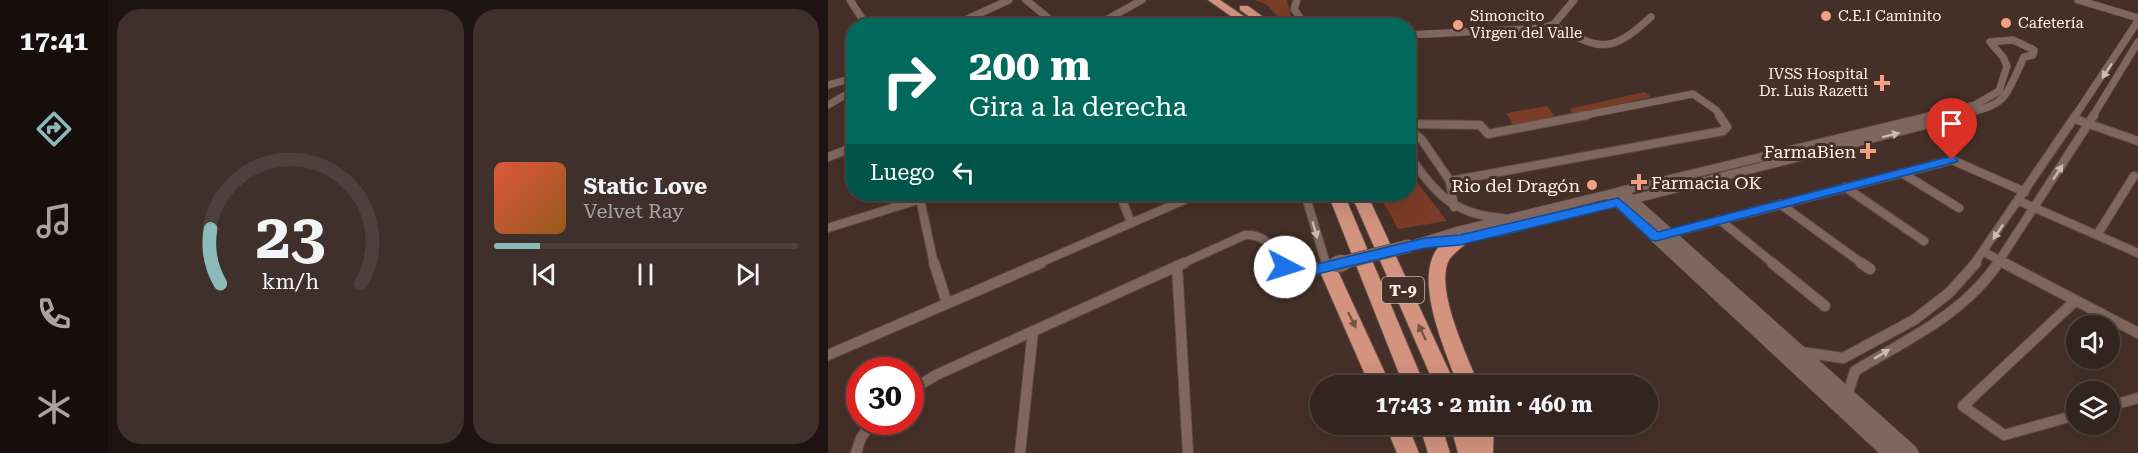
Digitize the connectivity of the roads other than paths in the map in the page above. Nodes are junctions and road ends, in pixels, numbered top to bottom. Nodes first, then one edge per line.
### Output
1 (850, 0) edge
2 (1009, 0) edge
3 (1026, 0) edge
4 (1142, 0) edge
5 (1213, 0) edge
6 (1231, 0) edge
7 (1297, 0) edge
8 (1574, 0) edge
9 (2078, 0) edge
10 (2093, 0) edge
11 (2127, 14) junction
12 (1651, 17) dead end
13 (862, 18) edge
14 (970, 18) edge
15 (1050, 18) edge
16 (1109, 18) edge
17 (1241, 18) edge
18 (1259, 18) edge
19 (1300, 18) edge
20 (2138, 19) edge
21 (1552, 25) junction
22 (1416, 34) edge
23 (2122, 46) junction
24 (2137, 47) edge
25 (846, 80) edge
26 (828, 85) edge
27 (846, 95) edge
28 (828, 105) edge
29 (2075, 118) junction
30 (2089, 123) junction
31 (1416, 126) edge
32 (1416, 134) edge
33 (2138, 141) edge
34 (846, 150) edge
35 (828, 157) edge
36 (1416, 165) edge
37 (1902, 172) junction
38 (2134, 176) dead end
39 (1450, 181) junction
40 (1845, 187) junction
41 (2025, 192) junction
42 (1620, 197) junction
43 (914, 201) edge
44 (920, 201) edge
45 (1123, 201) edge
46 (1182, 201) edge
47 (1308, 201) edge
48 (1339, 201) edge
49 (1362, 201) edge
50 (2019, 201) junction
51 (1780, 204) junction
52 (1454, 207) junction
53 (2034, 207) junction
54 (1959, 208) dead end
55 (1512, 218) junction
56 (1720, 220) junction
57 (1131, 223) junction
58 (828, 228) edge
59 (1662, 235) junction
60 (2097, 235) junction
61 (1460, 240) junction
62 (1924, 241) dead end
63 (1425, 243) junction
64 (1984, 252) junction
65 (2138, 254) edge
66 (1999, 260) junction
67 (1332, 265) junction
68 (1177, 266) junction
69 (1870, 269) dead end
70 (2075, 301) junction
71 (947, 303) junction
72 (1826, 306) dead end
73 (1033, 332) junction
74 (2138, 333) edge
75 (1796, 351) junction
76 (828, 355) edge
77 (1843, 358) junction
78 (1855, 371) junction
79 (1813, 373) junction
80 (1377, 375) edge
81 (1410, 375) edge
82 (1441, 375) edge
83 (1465, 375) edge
84 (924, 382) edge
85 (1828, 387) junction
86 (1847, 396) junction
87 (2138, 398) edge
88 (2120, 403) edge
89 (2066, 418) edge
90 (863, 435) edge
91 (1401, 435) edge
92 (1433, 435) edge
93 (1464, 435) edge
94 (1482, 435) edge
95 (856, 453) edge
96 (1020, 453) edge
97 (1188, 453) edge
98 (1408, 453) edge
99 (1439, 453) edge
100 (1469, 453) edge
101 (1482, 453) edge
102 (1892, 453) edge
103 (1910, 453) edge

1 - 13 street
2 - 14 street
3 - 15 street
4 - 16 street
5 - 17 highway
6 - 18 highway
7 - 19 street
8 - 21 street
9 - 11 street
10 - 11 street
11 - 20 street
12 - 21 street
20 - 23 street
21 - 22 street
23 - 24 street
23 -> 29 street
24 - 30 street
25 - 26 street
27 - 28 street
29 - 30 street
29 - 41 street
30 - 33 street
53 -> 30 street
31 - 39 street
32 - 39 street
34 - 35 street
36 - 52 street
37 - 40 street
37 - 41 street
37 - 54 street
38 - 60 street
39 - 52 street
40 - 51 street
40 - 62 street
41 - 50 street
42 -> 42 street
42 - 55 main road
42 - 59 main road
42 - 61 main road
43 - 58 street
44 - 71 street
45 - 57 street
46 - 57 street
47 -> 67 street
48 - 81 highway, T-9
82 -> 49 highway, T-9
50 - 53 street
50 -> 64 street
51 - 56 street
51 - 69 street
52 - 55 street
53 - 60 street
53 - 66 street
55 - 63 main road
56 - 59 street
56 - 72 street
57 - 71 street
59 - 75 main road
59 - 79 main road
60 - 65 street
61 - 63 main road
61 - 83 highway
63 - 67 main road, bridge
64 - 66 street
64 - 77 street
66 - 70 street
78 -> 66 street
67 - 68 street
67 -> 80 highway
68 - 73 street
68 - 97 street
70 - 74 street
70 - 89 street
71 - 76 street
73 - 84 street
73 - 96 street
75 - 77 street
75 - 79 main road
77 - 79 street
78 - 85 street
78 - 86 street
79 - 85 main road
85 - 86 main road
85 - 102 main road
86 - 103 main road
87 - 88 street
90 - 95 street
91 - 98 highway
92 - 99 highway
93 - 100 highway
94 - 101 highway

